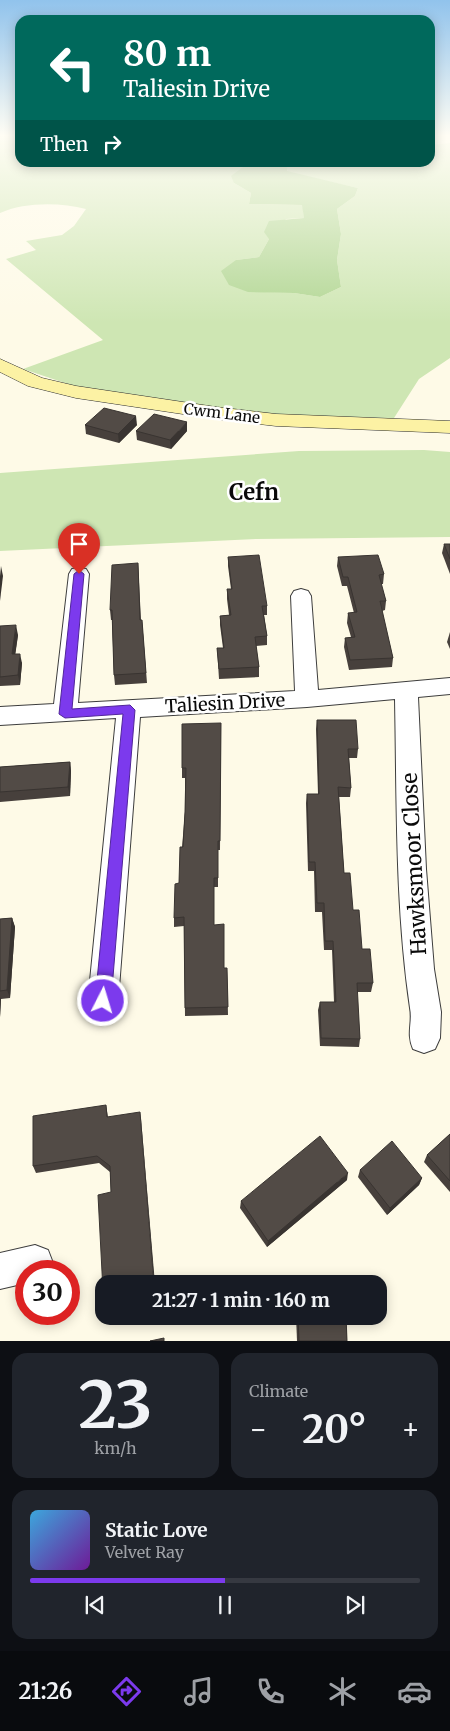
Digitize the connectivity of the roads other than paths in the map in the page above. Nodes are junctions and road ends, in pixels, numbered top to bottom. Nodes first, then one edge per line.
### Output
1 (0, 365) edge
2 (450, 427) edge
3 (79, 574) dead end
4 (301, 596) dead end
5 (450, 686) edge
6 (406, 689) junction
7 (307, 699) junction
8 (130, 710) junction
9 (65, 714) junction
10 (0, 716) edge
11 (103, 1001) dead end
12 (424, 1038) dead end
13 (15, 1268) edge
14 (0, 1271) edge

1 - 2 street, Cwm Lane
3 - 9 street
4 - 7 street
5 - 6 street, Taliesin Drive
6 - 7 street, Taliesin Drive
6 - 12 street, Hawksmoor Close
7 - 8 street, Taliesin Drive
8 - 9 street, Taliesin Drive
8 - 11 street
9 - 10 street, Taliesin Drive
13 - 14 street

